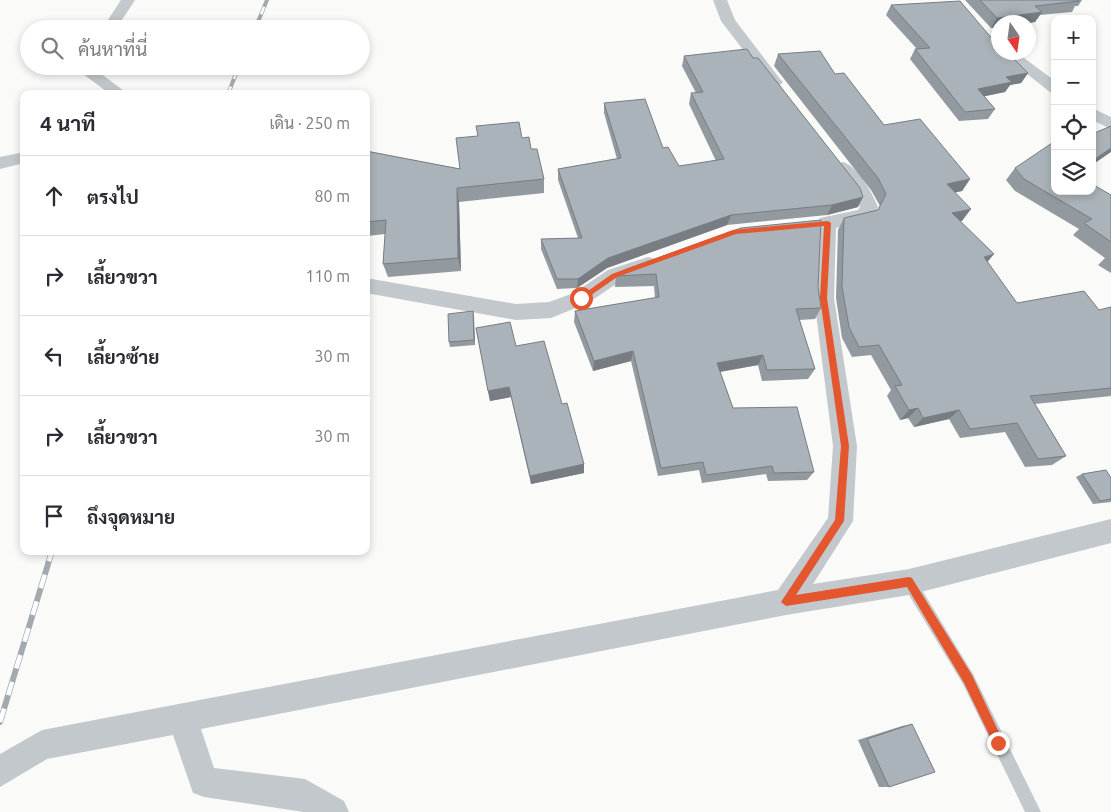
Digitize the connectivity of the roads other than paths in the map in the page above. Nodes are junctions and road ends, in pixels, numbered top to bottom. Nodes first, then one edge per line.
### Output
1 (128, 0) edge
2 (720, 0) edge
3 (115, 20) edge
4 (1016, 60) edge
5 (94, 75) edge
6 (1051, 85) edge
7 (114, 90) edge
8 (786, 96) edge
9 (1096, 115) edge
10 (1111, 124) edge
11 (834, 157) edge
12 (20, 158) edge
13 (0, 163) edge
14 (662, 259) edge
15 (370, 286) edge
16 (1111, 531) edge
17 (909, 582) junction
18 (786, 602) junction
19 (182, 718) junction
20 (0, 772) edge
21 (333, 812) edge
22 (1033, 812) edge

1 - 3 street
2 - 8 street
4 - 6 street
5 - 7 street
9 - 10 street
11 - 18 street
12 - 13 street
14 - 15 street
16 - 17 street
17 - 18 street
17 - 22 lane
18 - 19 street
19 - 20 street
19 - 21 street

